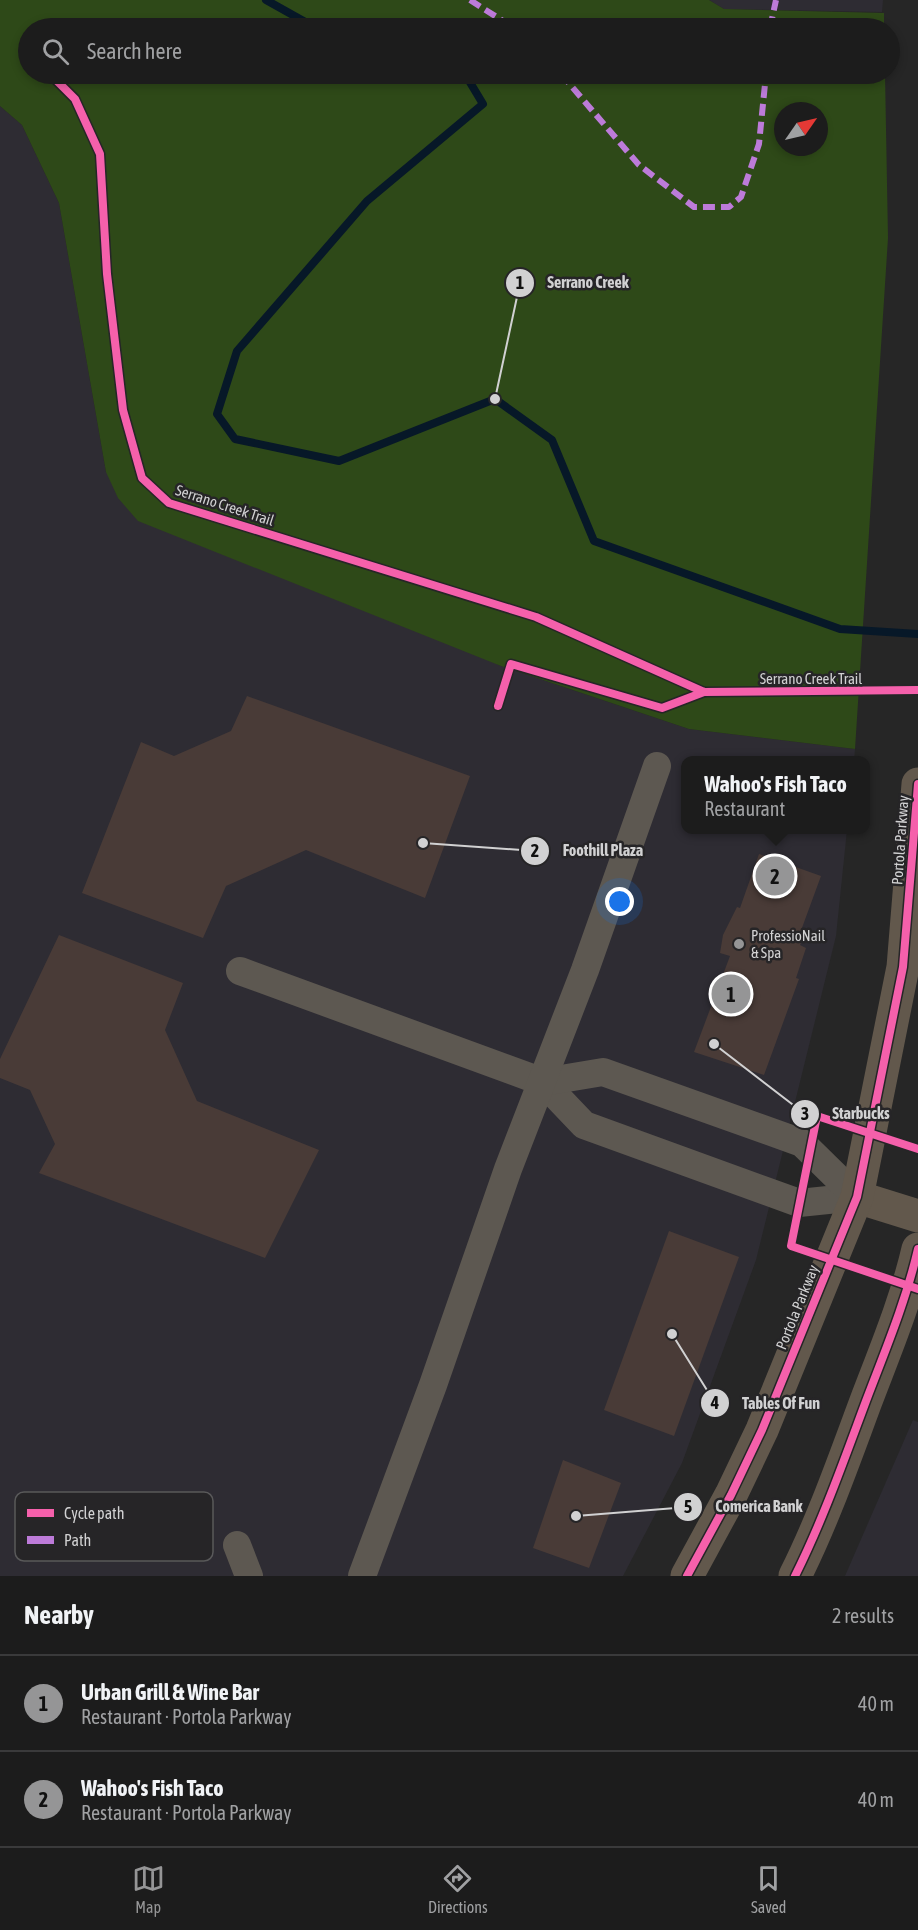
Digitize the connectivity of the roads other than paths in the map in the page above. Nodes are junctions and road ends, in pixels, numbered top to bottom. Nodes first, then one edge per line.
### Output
1 (657, 766) dead end
2 (918, 784) edge
3 (240, 971) dead end
4 (543, 1082) junction
5 (857, 1197) junction
6 (918, 1216) edge
7 (918, 1249) edge
8 (237, 1545) dead end
9 (249, 1576) edge
10 (362, 1576) edge
11 (687, 1576) edge
12 (795, 1576) edge

1 - 4 street
2 - 5 main road, Portola Parkway
3 - 4 street
4 - 5 street
4 - 5 street
4 - 10 street
5 - 6 main road
5 - 11 main road, Portola Parkway
7 - 12 main road
8 - 9 street

